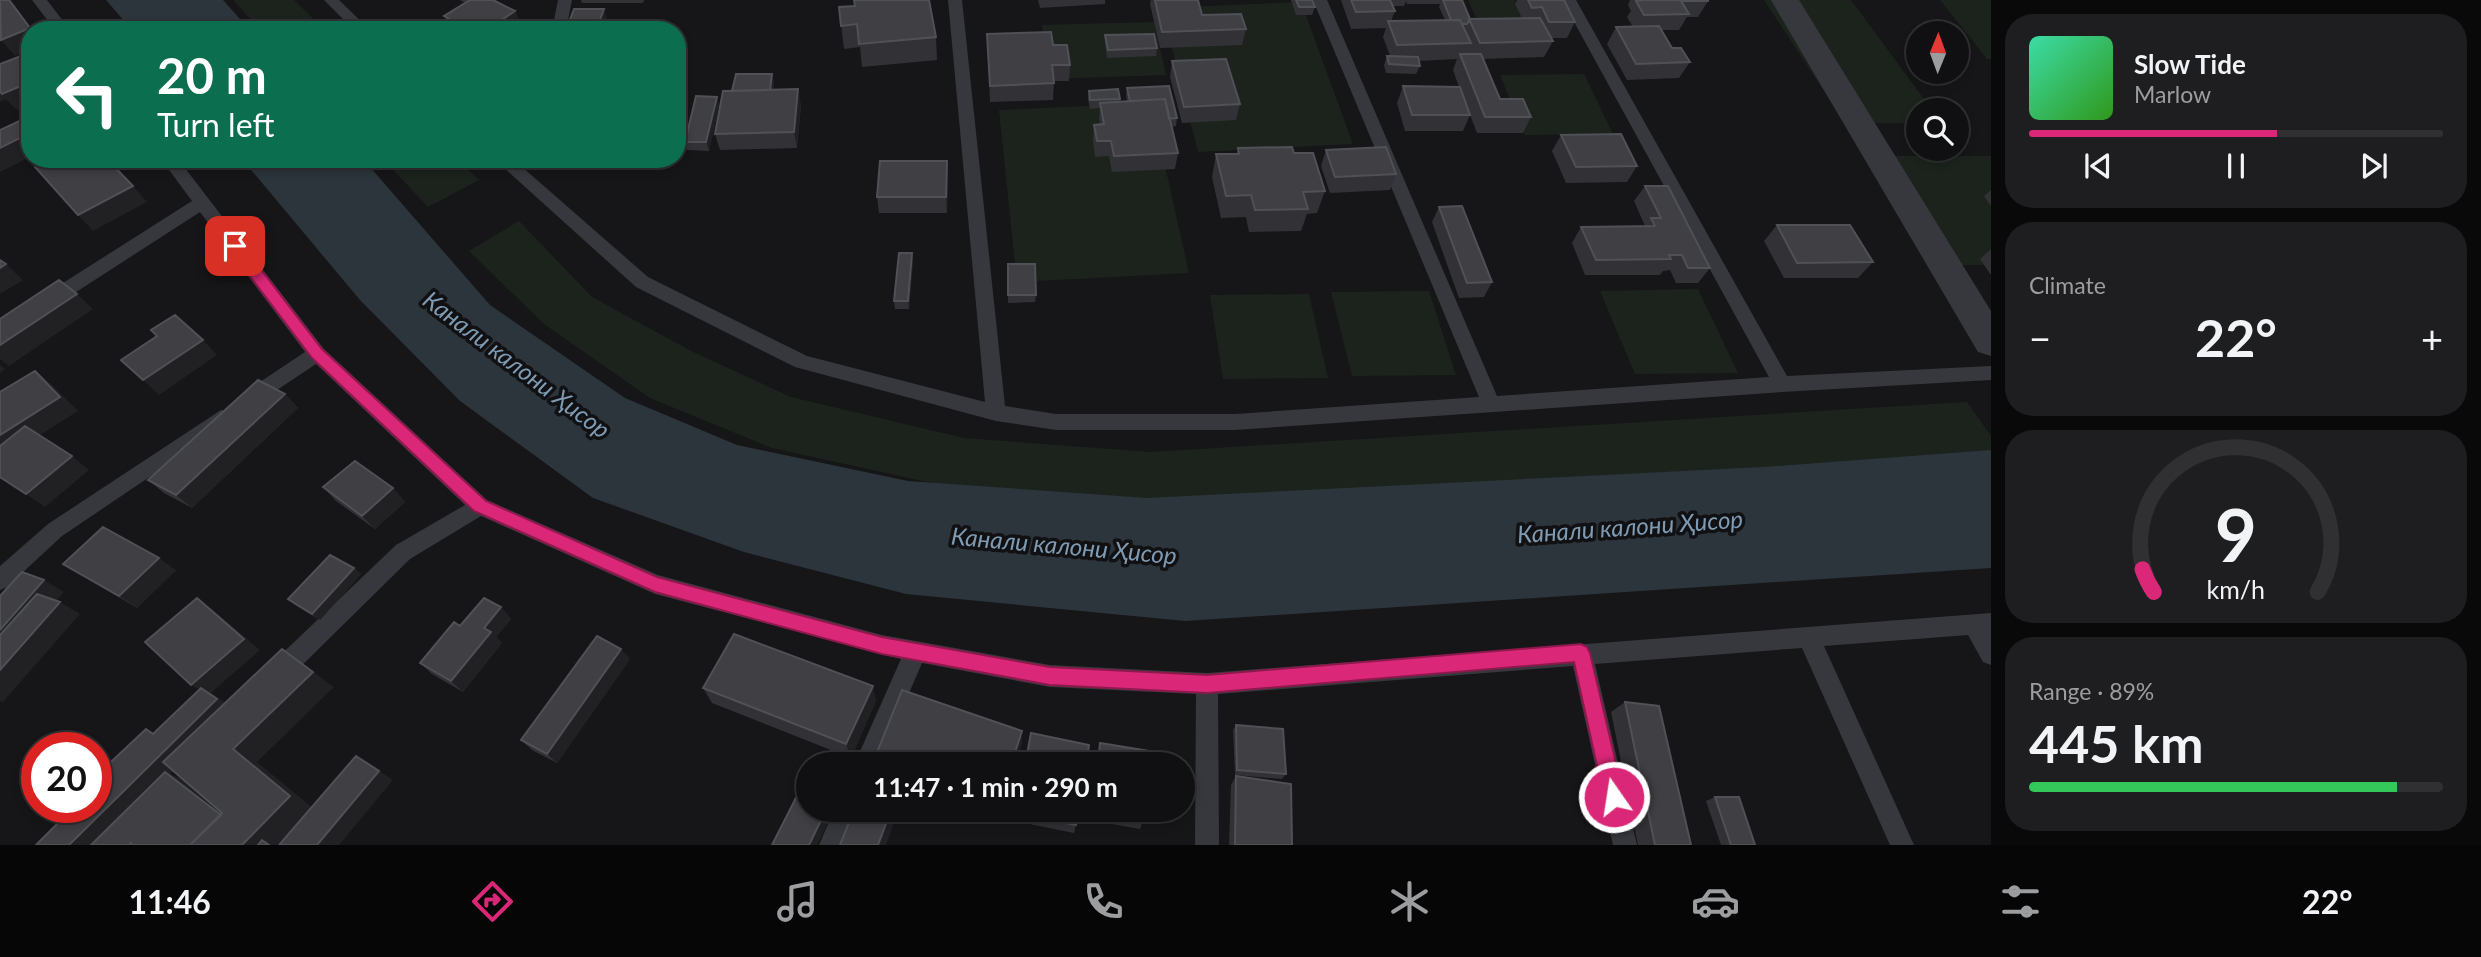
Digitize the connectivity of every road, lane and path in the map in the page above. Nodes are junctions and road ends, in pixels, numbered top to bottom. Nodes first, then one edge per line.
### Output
1 (39, 0) edge
2 (331, 0) edge
3 (565, 0) edge
4 (955, 0) edge
5 (1320, 0) edge
6 (1569, 0) edge
7 (1785, 0) edge
8 (56, 21) edge
9 (353, 21) edge
10 (561, 21) edge
11 (176, 168) edge
12 (512, 168) edge
13 (202, 203) junction
14 (34, 310) edge
15 (1991, 342) edge
16 (317, 354) junction
17 (1991, 373) edge
18 (1783, 384) junction
19 (1491, 404) junction
20 (996, 413) junction
21 (480, 506) junction
22 (0, 580) edge
23 (1983, 624) edge
24 (1808, 636) junction
25 (916, 651) junction
26 (1581, 653) junction
27 (1991, 655) edge
28 (266, 684) edge
29 (1207, 684) junction
30 (872, 752) edge
31 (841, 822) edge
32 (831, 845) edge
33 (1207, 845) edge
34 (1625, 845) edge
35 (1902, 845) edge

1 - 8 lane
2 - 9 lane
3 - 10 lane
4 - 20 lane
5 - 19 lane
6 - 18 lane
7 - 15 street
11 - 13 lane
12 - 20 lane
13 - 14 lane
13 - 16 lane
16 - 21 lane
16 - 22 lane
17 - 18 lane
18 - 19 lane
19 - 20 lane
21 - 25 lane
21 - 28 lane
23 - 24 lane
23 - 27 lane
24 - 26 lane
24 - 35 lane
25 - 29 lane
25 - 30 lane
26 - 29 lane
26 - 34 lane
29 - 33 lane
31 - 32 lane

